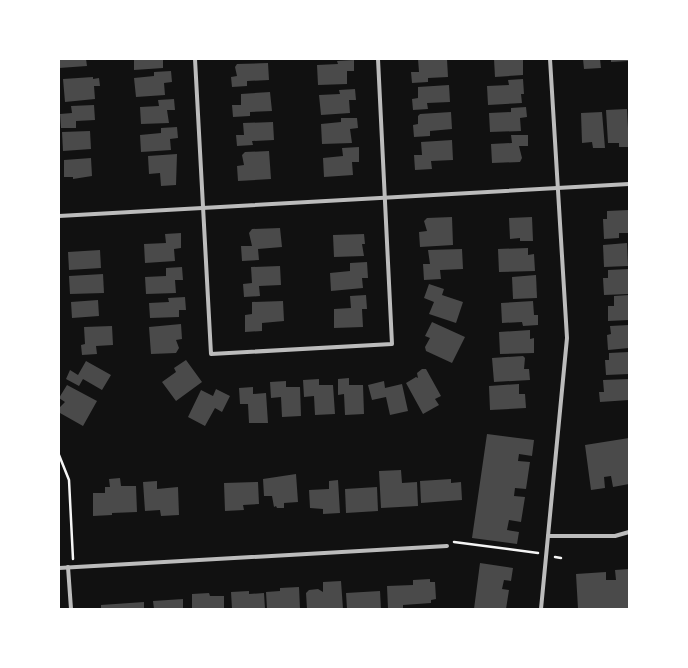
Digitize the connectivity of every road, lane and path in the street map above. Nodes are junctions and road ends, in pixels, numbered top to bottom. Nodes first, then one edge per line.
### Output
1 (195, 59) edge
2 (378, 59) edge
3 (550, 59) edge
4 (629, 184) edge
5 (558, 188) junction
6 (385, 199) junction
7 (204, 208) junction
8 (59, 216) edge
9 (59, 455) edge
10 (629, 532) edge
11 (548, 536) junction
12 (456, 541) dead end
13 (447, 546) dead end
14 (532, 552) dead end
15 (73, 560) dead end
16 (68, 567) junction
17 (59, 568) edge
18 (71, 609) edge
19 (541, 609) edge

1 - 7 street
2 - 6 street
3 - 5 street
4 - 5 street
5 - 6 street
5 - 11 street
6 - 7 street
6 - 7 street
7 - 8 street
9 - 15 path
10 - 11 street
11 - 19 street
12 - 14 path
13 - 16 street
16 - 17 street
16 - 18 street

